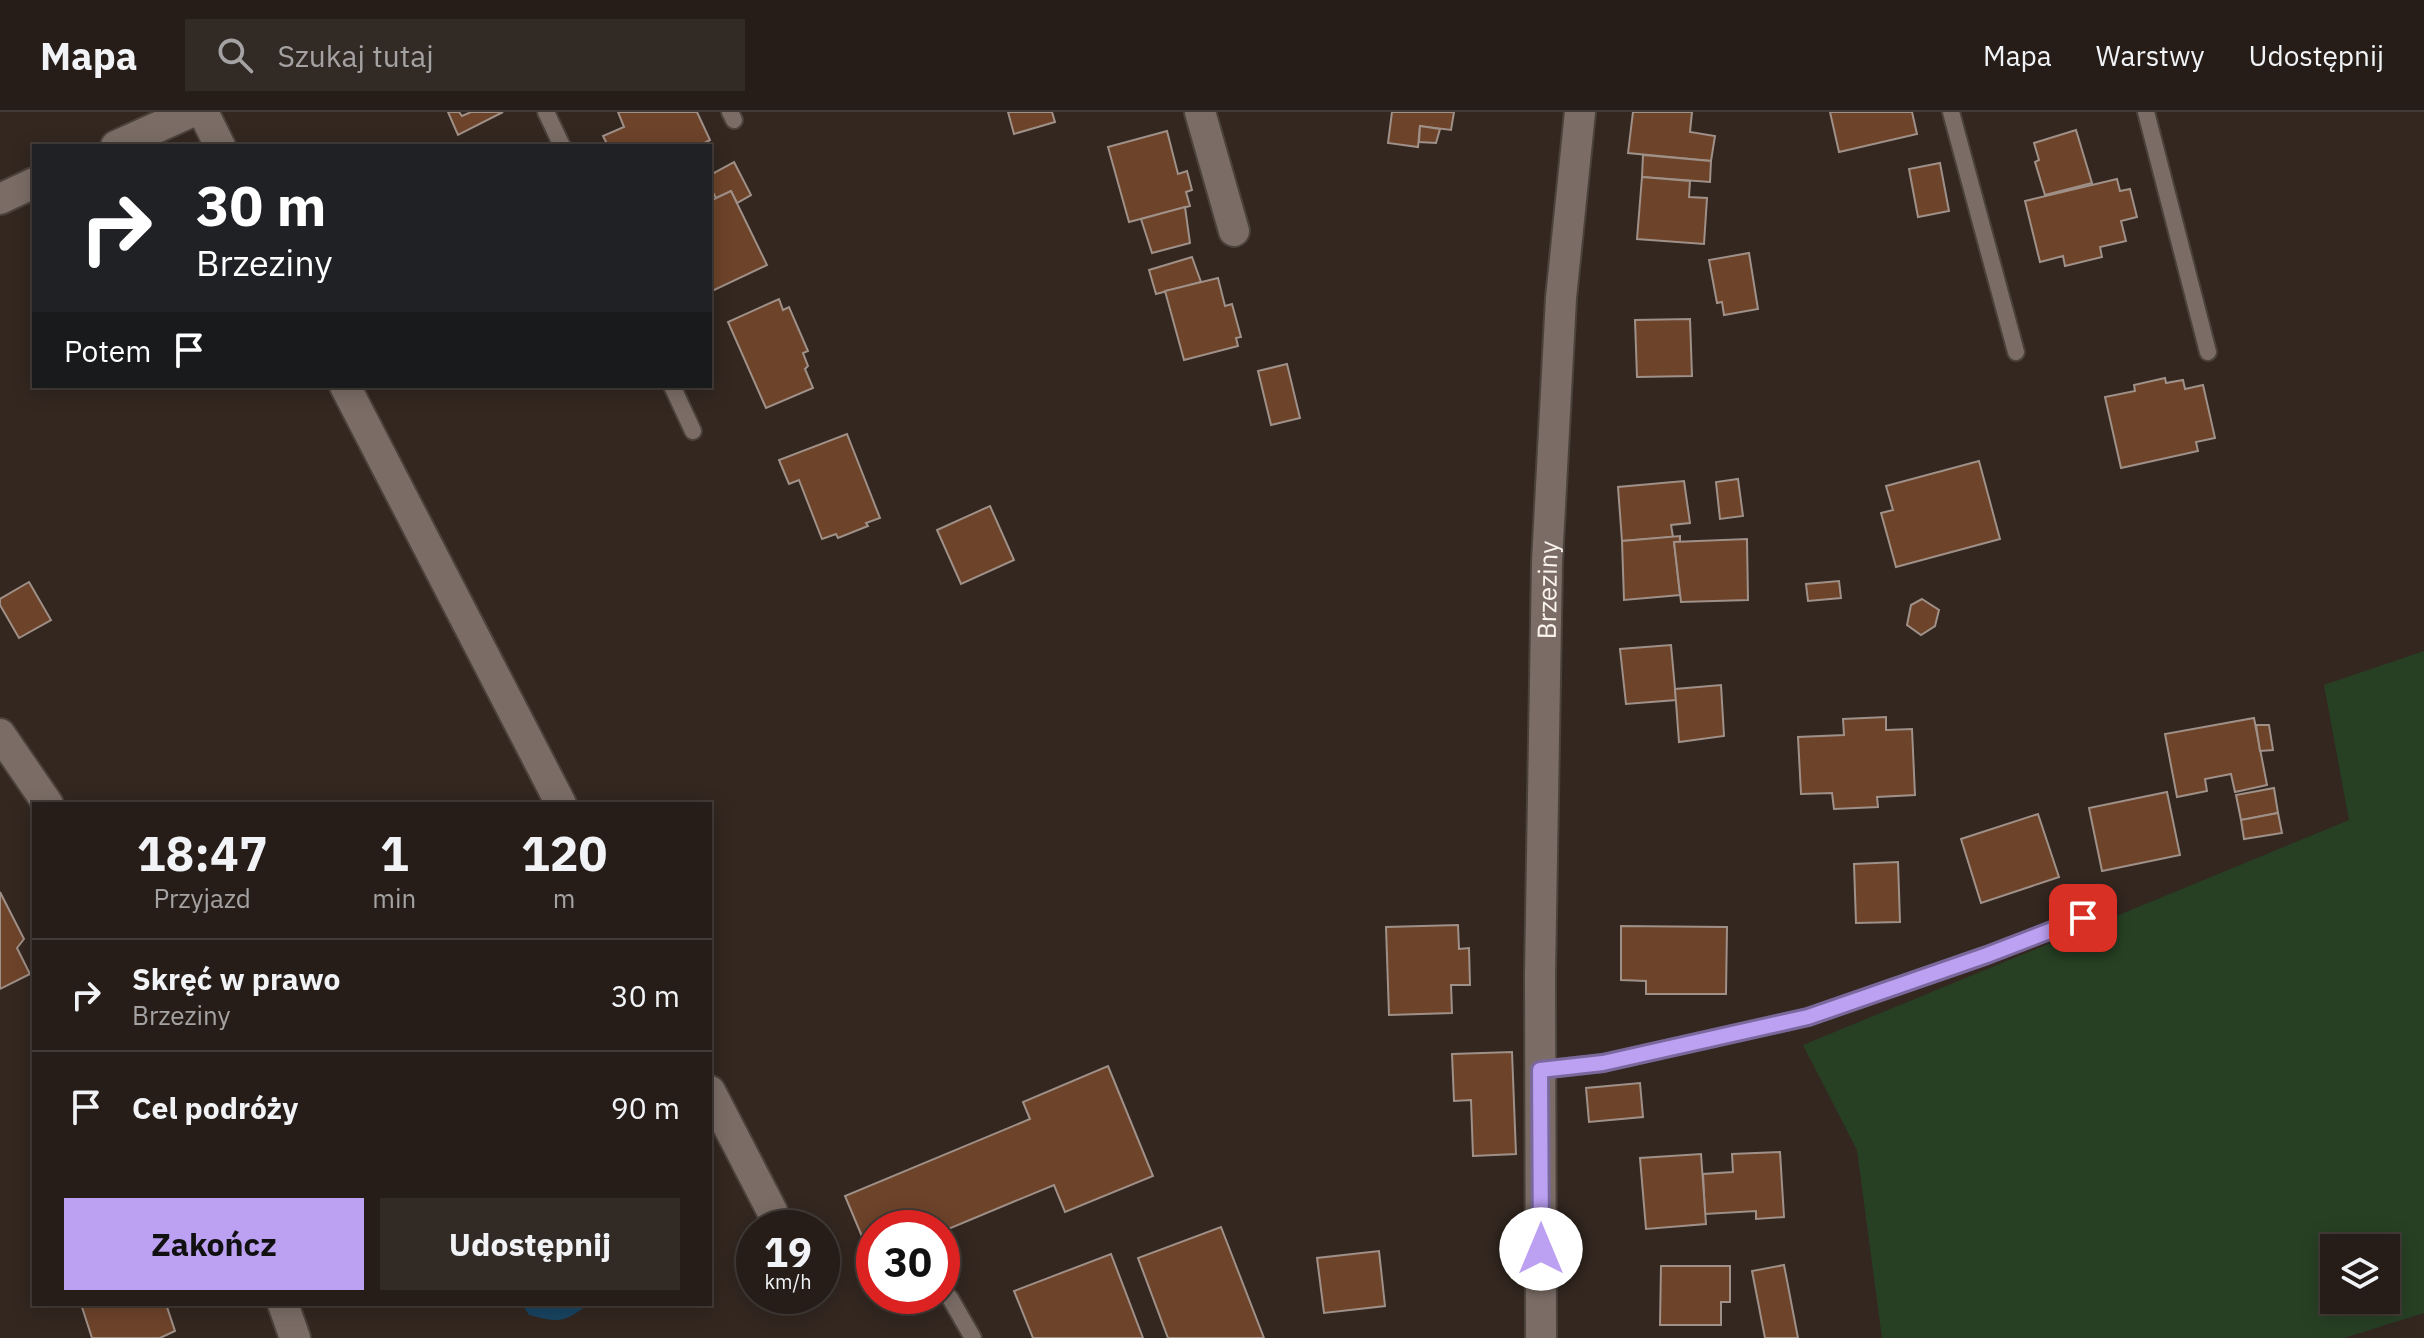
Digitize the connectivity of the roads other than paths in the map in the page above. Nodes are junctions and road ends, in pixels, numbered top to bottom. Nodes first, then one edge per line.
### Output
1 (191, 112) edge
2 (203, 112) edge
3 (546, 112) edge
4 (1200, 112) edge
5 (1580, 112) edge
6 (1951, 112) edge
7 (2146, 112) edge
8 (120, 144) edge
9 (219, 144) edge
10 (561, 144) edge
11 (32, 184) edge
12 (0, 199) edge
13 (1234, 231) dead end
14 (2016, 352) dead end
15 (2208, 352) dead end
16 (346, 388) edge
17 (673, 388) edge
18 (693, 431) dead end
19 (0, 734) edge
20 (47, 802) edge
21 (560, 802) edge
22 (2083, 918) dead end
23 (1540, 1070) junction
24 (712, 1095) edge
25 (771, 1210) edge
26 (284, 1306) edge
27 (959, 1314) edge
28 (295, 1338) edge
29 (973, 1338) edge
30 (1541, 1338) edge

1 - 8 street
2 - 9 street
3 - 10 lane
4 - 13 street
5 - 23 street, Brzeziny
6 - 14 lane
7 - 15 lane
11 - 12 street
16 - 21 street
17 - 18 lane
19 - 20 street
22 - 23 lane
23 - 30 street, Brzeziny
24 - 25 street
26 - 28 street
27 - 29 lane

